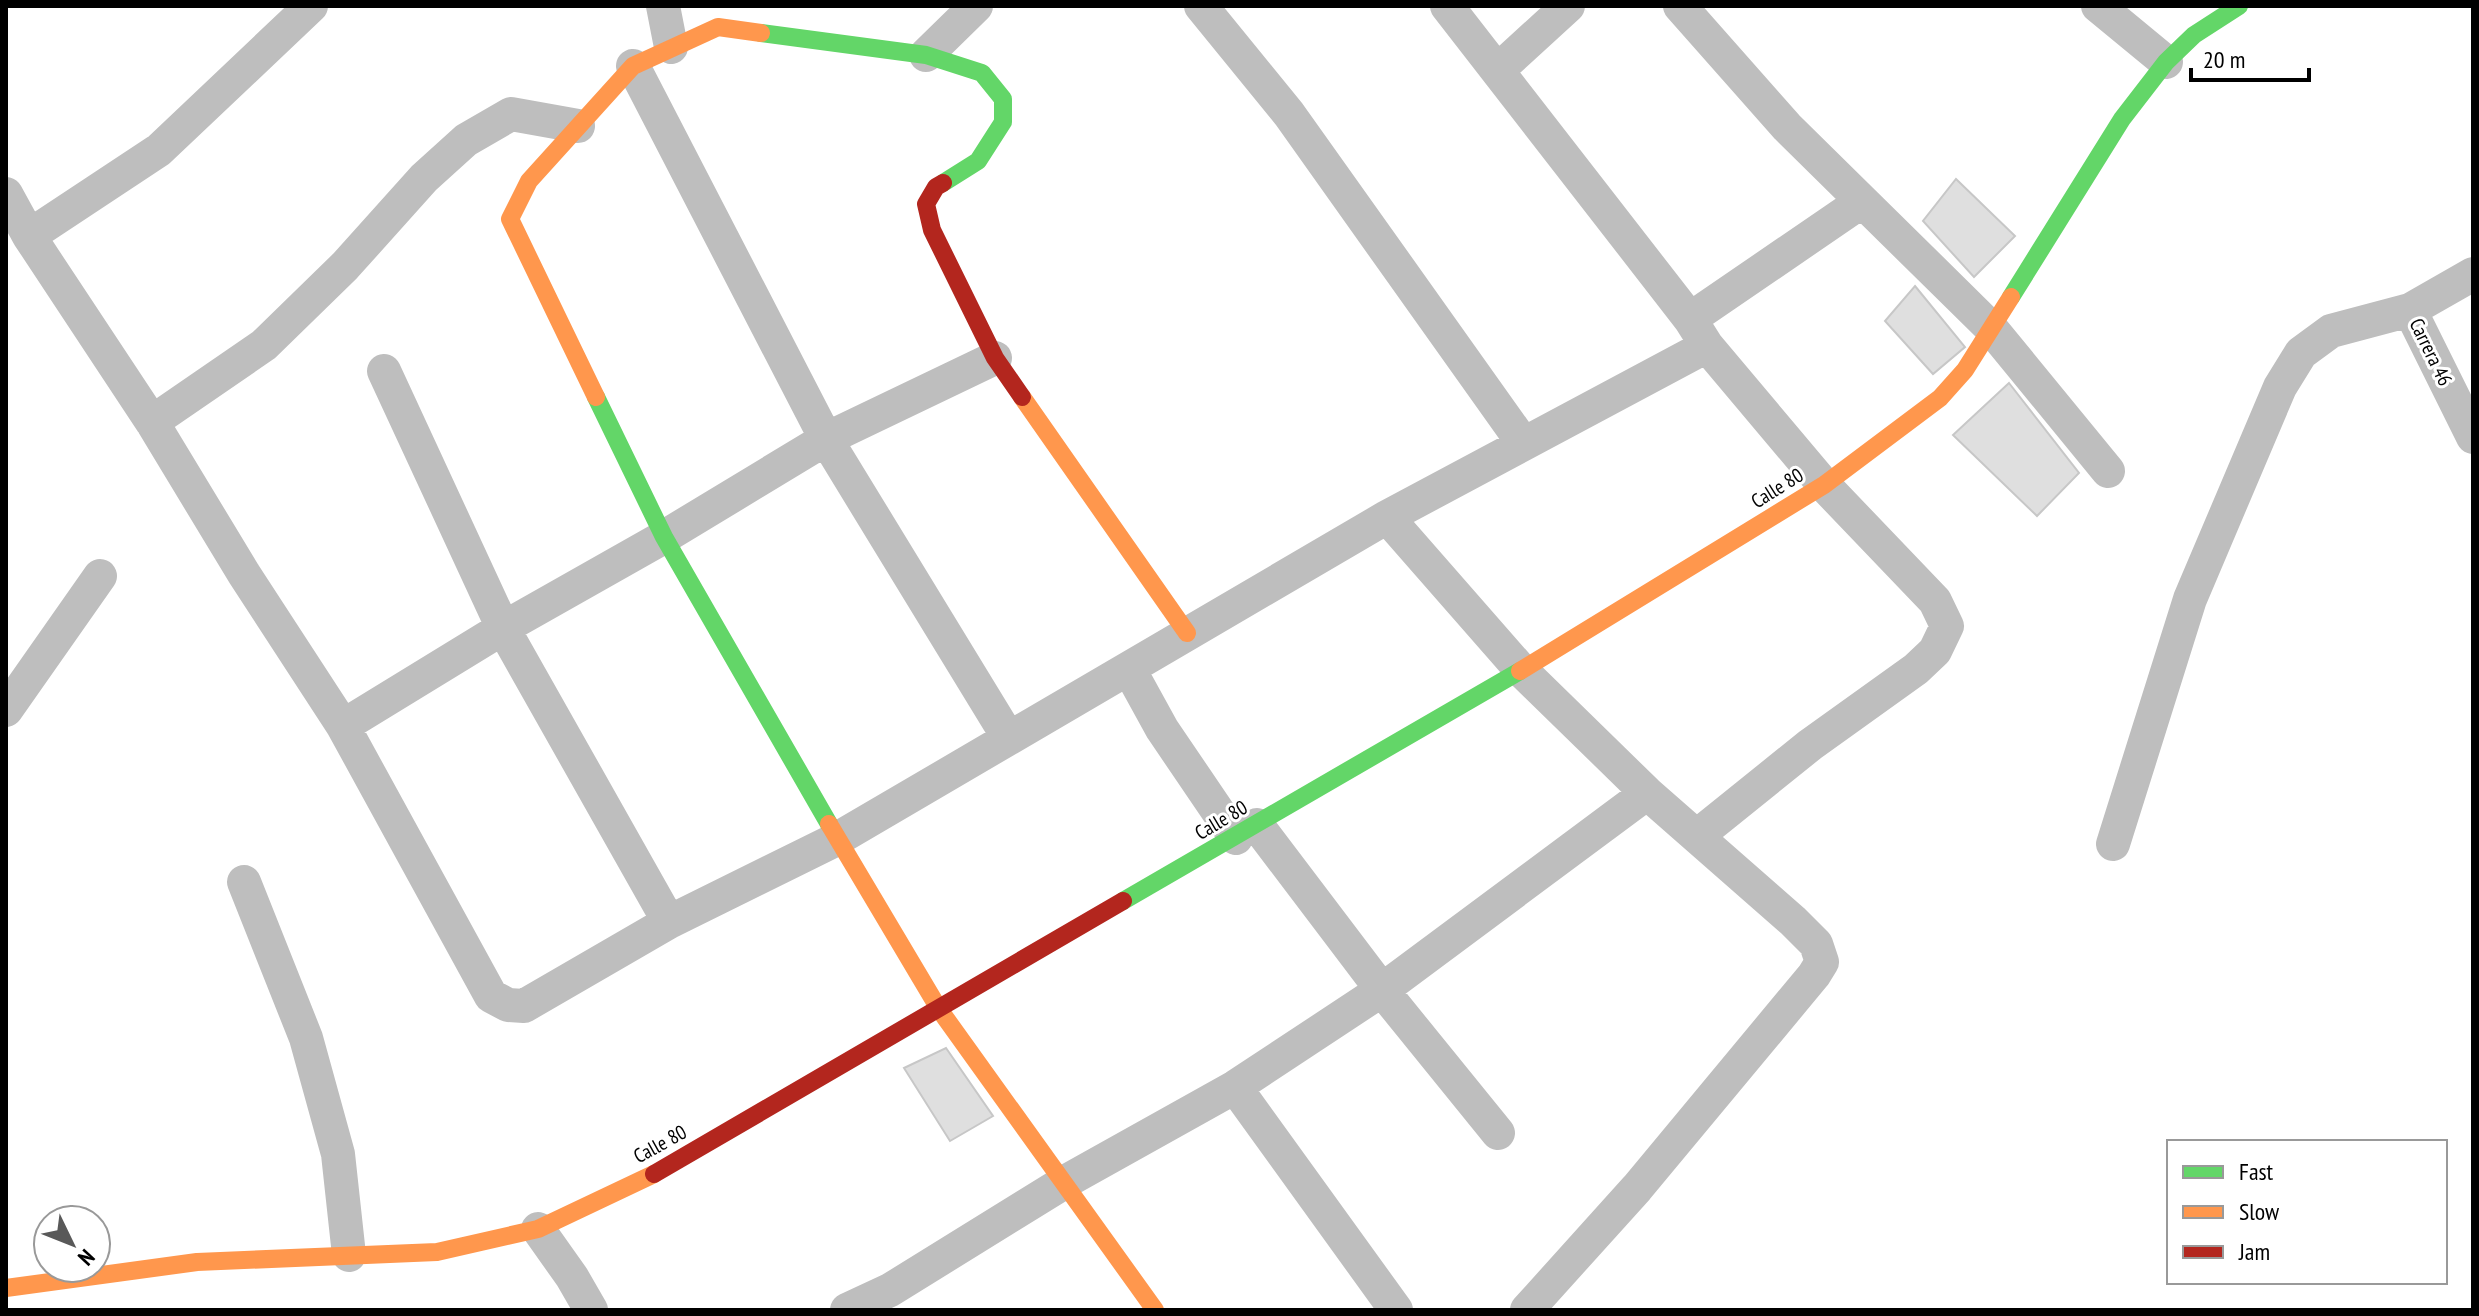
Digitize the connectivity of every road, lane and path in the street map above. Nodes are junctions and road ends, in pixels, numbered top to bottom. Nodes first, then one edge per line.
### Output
1 (311, 6) edge
2 (663, 6) edge
3 (976, 6) edge
4 (1201, 6) edge
5 (1447, 6) edge
6 (1568, 6) edge
7 (1680, 6) edge
8 (2098, 6) edge
9 (2239, 6) edge
10 (671, 47) junction
11 (926, 55) junction
12 (2166, 62) junction
13 (633, 66) junction
14 (1498, 70) junction
15 (578, 126) junction
16 (6, 194) edge
17 (1861, 202) junction
18 (29, 236) junction
19 (2473, 274) edge
20 (2410, 310) junction
21 (1990, 327) junction
22 (1699, 332) junction
23 (995, 358) junction
24 (384, 371) dead end
25 (152, 422) junction
26 (2473, 437) edge
27 (826, 439) junction
28 (1523, 443) junction
29 (2108, 471) dead end
30 (1824, 485) junction
31 (1387, 517) junction
32 (664, 537) junction
33 (100, 576) dead end
34 (503, 628) junction
35 (1187, 633) junction
36 (1129, 669) junction
37 (1521, 670) junction
38 (6, 710) edge
39 (343, 726) junction
40 (1008, 737) junction
41 (1647, 793) junction
42 (1246, 831) junction
43 (1697, 836) junction
44 (837, 839) junction
45 (2113, 844) dead end
46 (244, 882) dead end
47 (669, 922) junction
48 (1382, 990) junction
49 (939, 1009) junction
50 (1235, 1087) junction
51 (1498, 1133) dead end
52 (1063, 1183) junction
53 (538, 1229) junction
54 (349, 1255) junction
55 (6, 1288) edge
56 (896, 1300) edge
57 (591, 1310) edge
58 (847, 1310) edge
59 (1155, 1310) edge
60 (1396, 1310) edge
61 (1527, 1310) edge

1 - 18 street
2 - 10 street
3 - 11 street
4 - 28 street
5 - 14 street
6 - 14 street
7 - 17 street
8 - 12 street
9 - 12 street, Calle 80
10 - 11 street
10 - 13 street
11 - 23 street
12 - 21 street, Calle 80
13 - 15 street
13 - 27 street
14 - 22 street
15 - 25 street
15 - 32 street
16 - 18 street
17 - 21 street
17 - 22 street
18 - 25 street
19 - 20 street
20 - 26 street, Carrera 46
20 - 45 street
21 - 29 street
21 - 30 street, Calle 80
22 - 28 street
22 - 30 street
23 - 27 street
23 - 35 street
24 - 34 street
25 - 39 street
27 - 32 street
27 - 40 street
28 - 31 street
30 - 37 street, Calle 80
30 - 43 street
31 - 35 street
31 - 37 street
32 - 34 street
32 - 44 street
33 - 38 street
34 - 39 street
34 - 47 street
35 - 36 street
36 - 40 street
36 - 42 street
37 - 41 street
37 - 42 street, Calle 80
39 - 47 street
40 - 44 street
41 - 43 street
41 - 48 street
42 - 48 street
42 - 49 street, Calle 80
43 - 61 street
44 - 47 street
44 - 49 street
46 - 54 street
48 - 50 street
48 - 51 street
49 - 52 street
49 - 53 street, Calle 80
50 - 52 street
50 - 60 street
52 - 56 street
52 - 59 street
53 - 54 street, Calle 80
53 - 57 street
54 - 55 street, Calle 80
56 - 58 street

